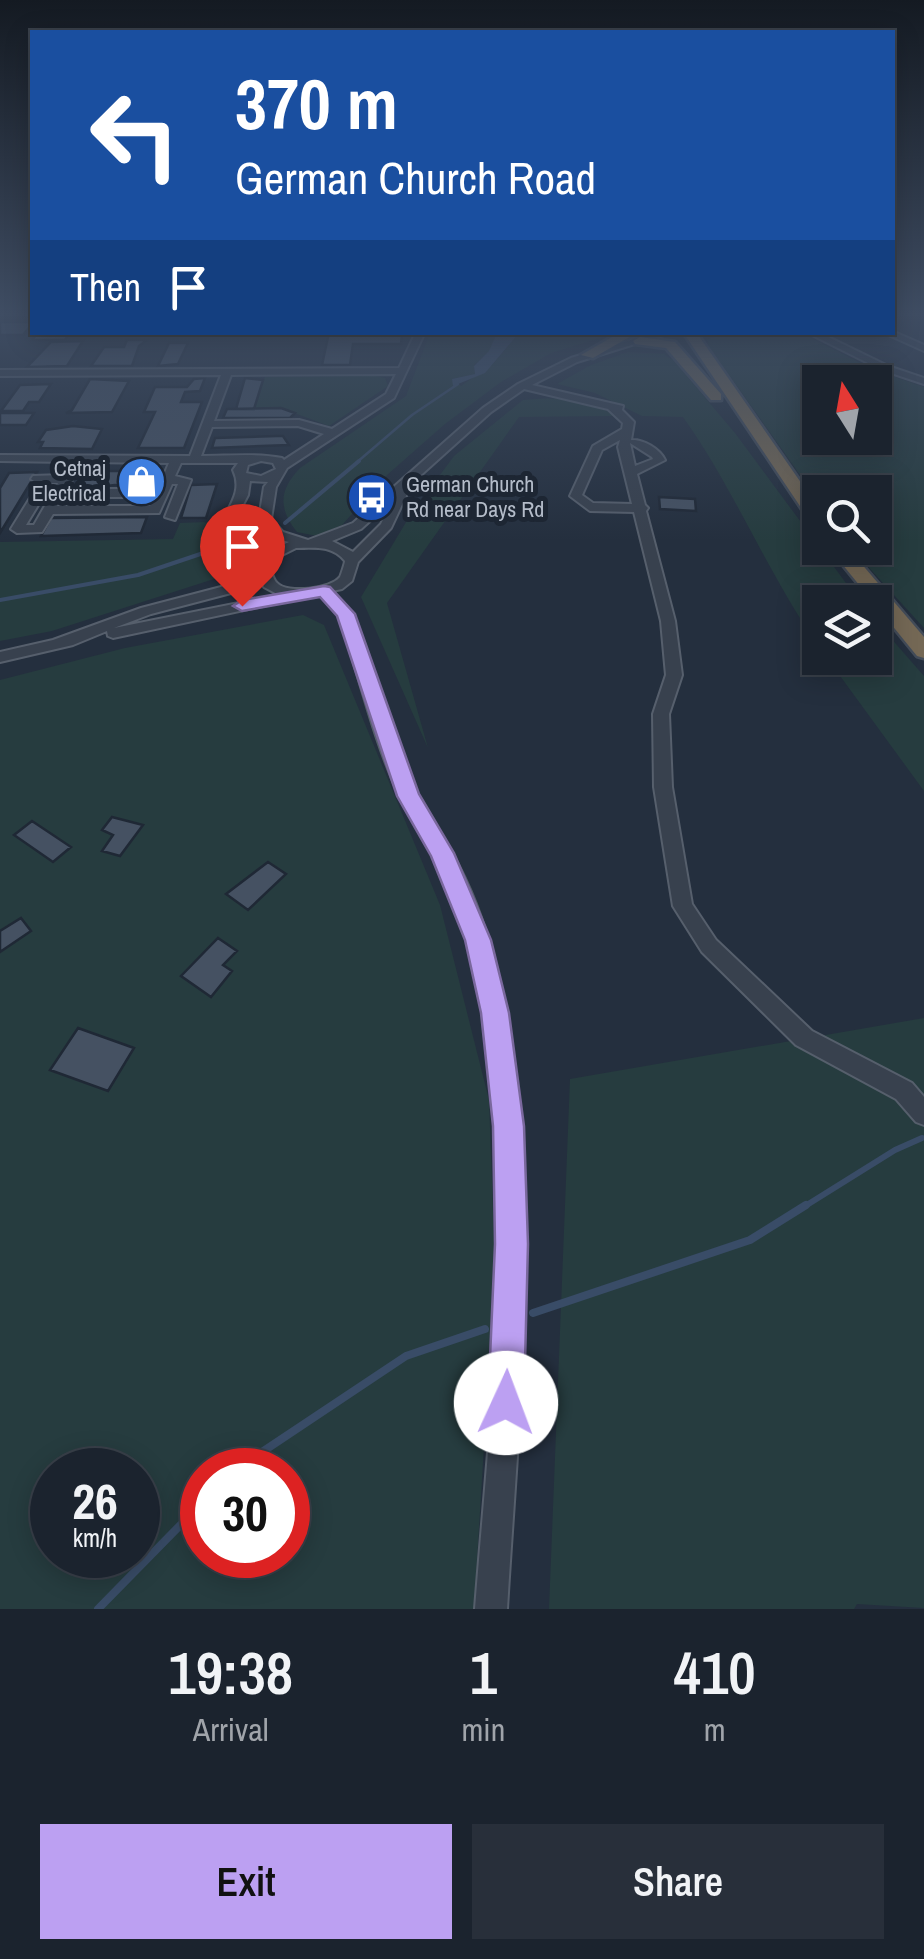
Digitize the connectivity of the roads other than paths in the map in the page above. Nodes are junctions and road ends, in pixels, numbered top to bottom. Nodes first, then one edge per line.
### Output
1 (220, 390) edge
2 (393, 390) edge
3 (517, 390) edge
4 (540, 390) edge
5 (710, 390) edge
6 (711, 390) edge
7 (731, 390) edge
8 (716, 397) junction
9 (208, 424) junction
10 (332, 434) junction
11 (630, 442) junction
12 (0, 458) edge
13 (78, 460) junction
14 (176, 460) junction
15 (194, 460) junction
16 (278, 466) junction
17 (778, 466) junction
18 (244, 469) junction
19 (632, 472) junction
20 (38, 479) dead end
21 (67, 479) junction
22 (406, 482) junction
23 (163, 492) junction
24 (58, 494) junction
25 (802, 499) edge
26 (176, 503) junction
27 (237, 504) junction
28 (266, 506) junction
29 (642, 508) junction
30 (49, 510) junction
31 (171, 517) dead end
32 (313, 542) junction
33 (352, 561) junction
34 (264, 565) junction
35 (852, 565) edge
36 (314, 593) junction
37 (58, 644) junction
38 (924, 651) edge
39 (0, 656) edge
40 (924, 1114) edge
41 (491, 1609) edge

1 - 9 street
2 - 10 street
3 - 22 street
4 - 11 street
5 - 8 highway
6 - 8 highway
7 - 17 highway
8 - 17 highway
9 - 10 street
9 - 15 street
10 - 16 street
11 - 19 street
11 - 19 street
11 - 29 street
12 - 13 street
13 - 14 street
13 - 21 street
14 - 15 street
14 - 23 street
15 - 18 street
16 - 18 street
16 - 18 street
16 - 28 street
17 - 25 highway
18 - 27 street
19 - 29 street
20 - 21 street
21 - 24 street
22 - 32 street
22 - 33 street
23 - 24 street
23 - 26 street
23 - 26 street
23 - 30 street
24 - 30 street
24 - 30 street
26 - 31 street
27 - 28 street
27 - 34 street
28 - 32 street
29 - 40 street
32 - 33 street
32 - 34 street
33 - 36 street
34 - 36 street
34 - 37 street
35 - 38 highway
36 - 37 street
36 - 41 street
37 - 39 street

